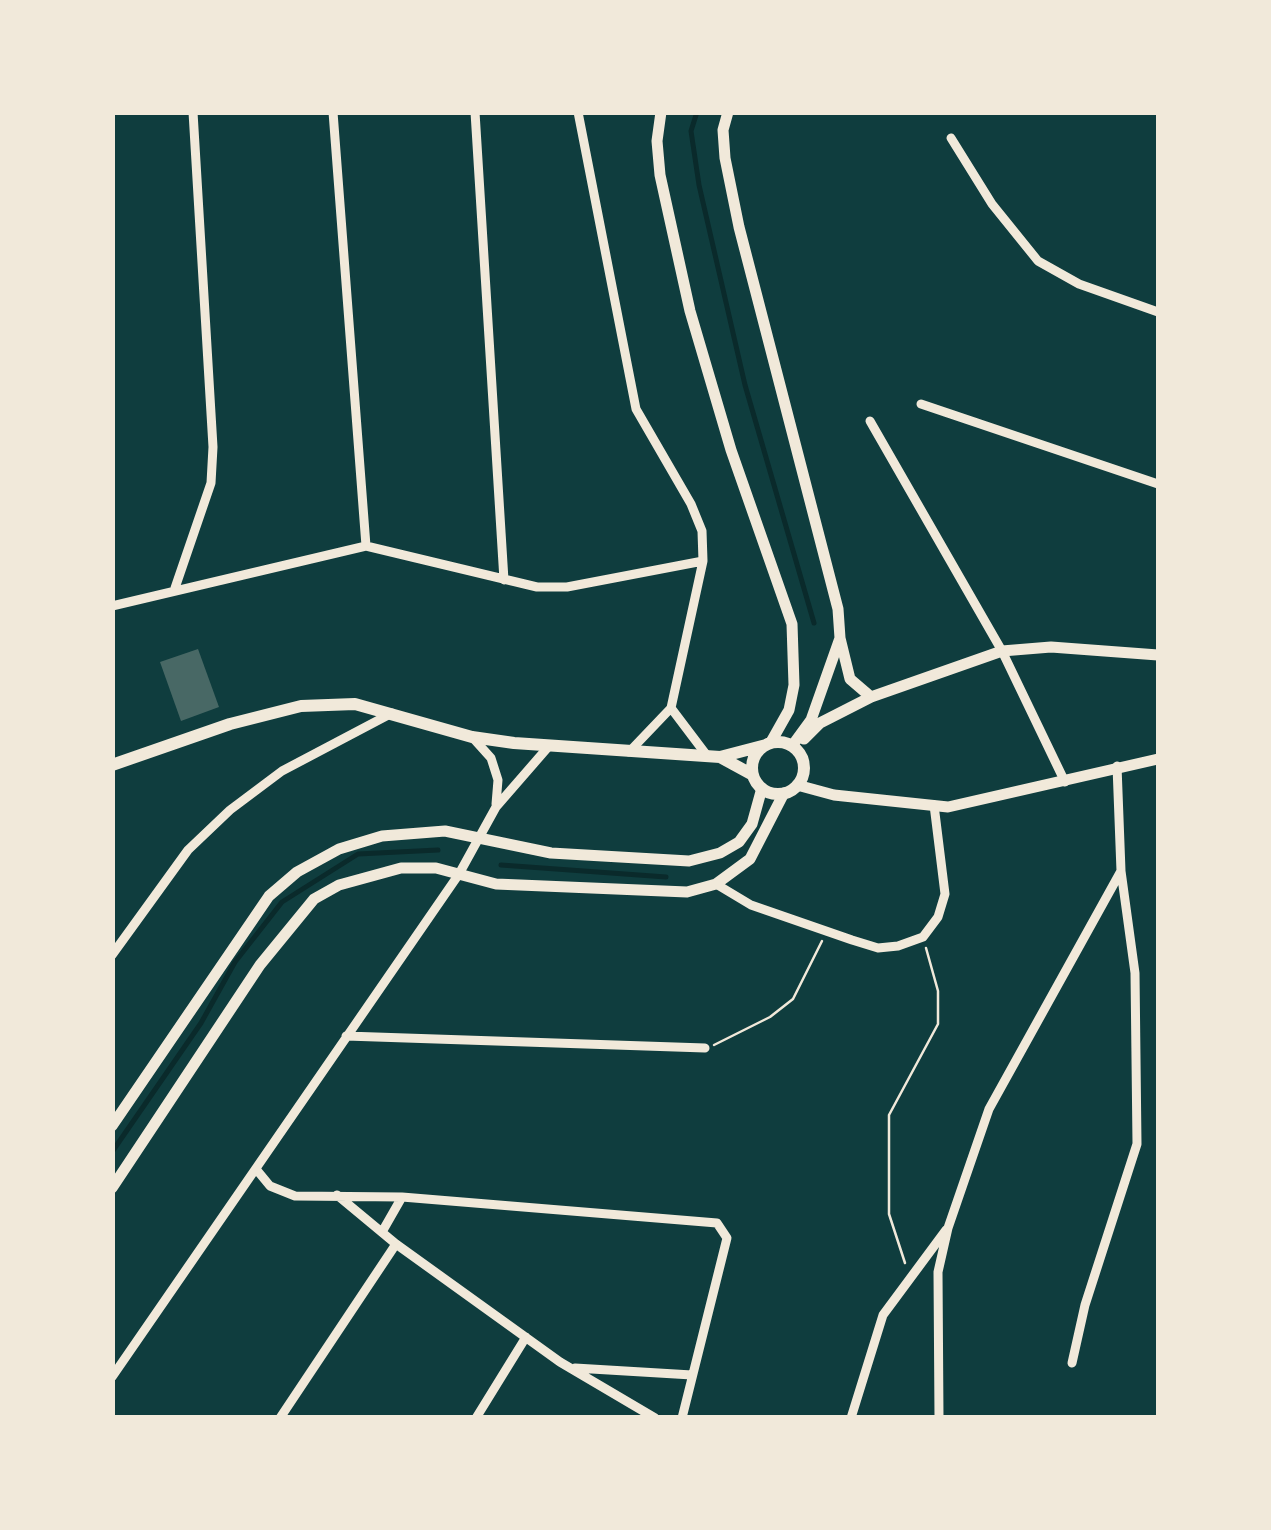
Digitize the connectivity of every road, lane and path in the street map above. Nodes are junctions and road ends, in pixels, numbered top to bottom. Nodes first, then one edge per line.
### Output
1 (193, 112) edge
2 (333, 112) edge
3 (475, 112) edge
4 (578, 112) edge
5 (662, 112) edge
6 (728, 112) edge
7 (951, 138) dead end
8 (1158, 312) edge
9 (921, 404) dead end
10 (870, 422) dead end
11 (1158, 484) edge
12 (366, 546) junction
13 (703, 561) junction
14 (504, 580) junction
15 (175, 588) junction
16 (112, 606) edge
17 (840, 638) junction
18 (1002, 651) junction
19 (1158, 655) edge
20 (871, 697) junction
21 (671, 708) junction
22 (395, 712) junction
23 (472, 737) junction
24 (768, 744) junction
25 (548, 746) junction
26 (794, 748) junction
27 (628, 754) junction
28 (714, 757) junction
29 (1158, 758) edge
30 (112, 765) edge
31 (1118, 766) junction
32 (753, 775) junction
33 (1065, 782) junction
34 (798, 785) junction
35 (762, 788) junction
36 (784, 793) junction
37 (934, 806) junction
38 (496, 807) junction
39 (481, 838) junction
40 (1122, 871) junction
41 (458, 874) junction
42 (716, 884) junction
43 (827, 930) junction
44 (923, 937) junction
45 (112, 956) edge
46 (346, 1036) junction
47 (705, 1048) joint
48 (112, 1126) edge
49 (256, 1169) junction
50 (112, 1188) edge
51 (334, 1194) junction
52 (402, 1197) junction
53 (948, 1228) junction
54 (382, 1232) junction
55 (396, 1244) junction
56 (910, 1277) junction
57 (526, 1337) junction
58 (1072, 1363) dead end
59 (572, 1368) junction
60 (692, 1374) junction
61 (112, 1378) edge
62 (280, 1418) edge
63 (476, 1418) edge
64 (655, 1418) edge
65 (682, 1418) edge
66 (851, 1418) edge
67 (940, 1418) edge

1 - 15 street
2 - 12 street
3 - 14 street
4 - 13 street
5 - 24 street
6 - 17 street
7 - 8 street
9 - 11 street
10 - 18 street
12 - 14 street
12 - 15 street
13 - 14 street
13 - 21 street
15 - 16 street
17 - 20 street
17 - 26 street
18 - 19 street
18 - 20 street
18 - 33 street
20 - 26 street
21 - 27 street
21 - 28 street
22 - 23 main road
22 - 30 main road
22 - 45 street
23 - 25 main road
23 - 38 street
24 - 26 main road
24 - 28 main road
24 - 32 main road
25 - 27 main road
25 - 38 street
26 - 34 main road
27 - 28 main road
28 - 32 main road
29 - 31 street
31 - 33 street
31 - 40 street
32 - 35 main road
33 - 37 street
34 - 36 main road
34 - 37 street
35 - 36 main road
35 - 39 street
36 - 42 street
37 - 44 street
38 - 39 street
39 - 41 street
39 - 48 street
40 - 53 street
40 - 58 street
41 - 42 street
41 - 46 street
41 - 50 street
42 - 43 street
43 - 44 street
43 - 47 path
44 - 56 path
46 - 47 street
46 - 49 street
49 - 51 street
49 - 61 street
51 - 52 street
51 - 54 street
52 - 54 street
52 - 60 street
53 - 56 street
53 - 67 street
54 - 55 street
55 - 57 street
55 - 62 street
56 - 66 street
57 - 59 street
57 - 63 street
59 - 60 street
59 - 64 street
60 - 65 street

